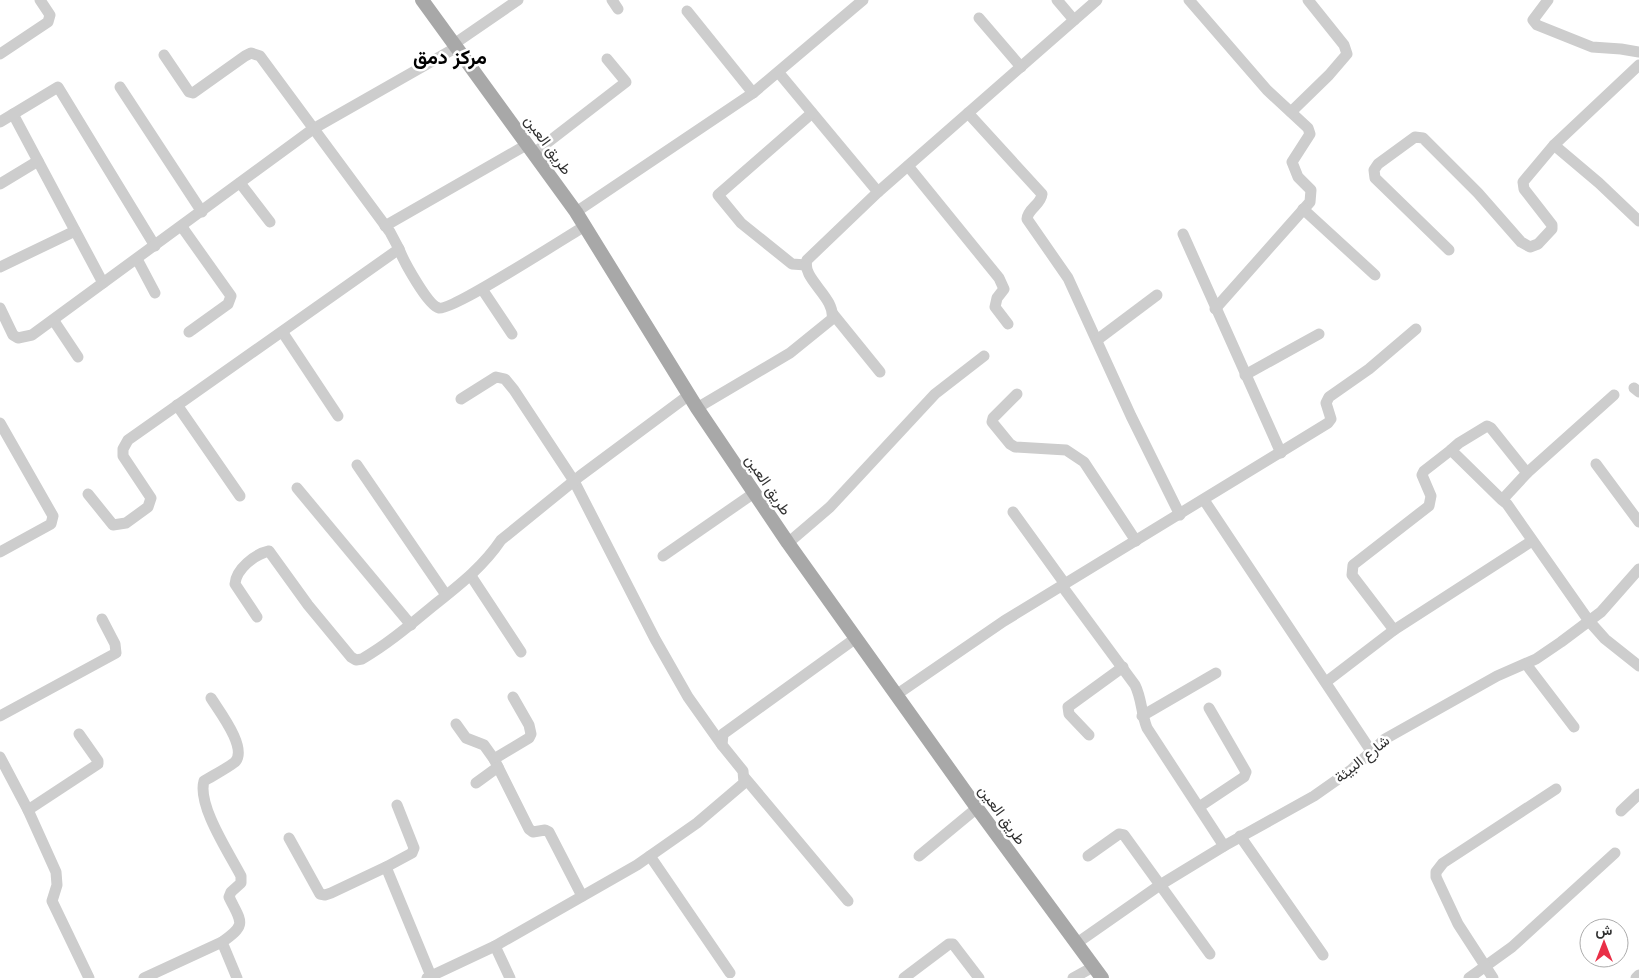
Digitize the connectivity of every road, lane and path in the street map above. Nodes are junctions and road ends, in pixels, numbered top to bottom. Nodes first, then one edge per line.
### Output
1 (40, 0) edge
2 (422, 0) edge
3 (518, 0) edge
4 (863, 0) edge
5 (1057, 0) edge
6 (1097, 0) edge
7 (1189, 0) edge
8 (1308, 0) edge
9 (1548, 0) edge
10 (687, 11) dead end
11 (979, 18) dead end
12 (1074, 20) junction
13 (456, 46) junction
14 (1639, 52) edge
15 (0, 54) edge
16 (164, 55) dead end
17 (606, 59) dead end
18 (1639, 65) edge
19 (1021, 67) junction
20 (779, 73) junction
21 (120, 87) dead end
22 (753, 93) junction
23 (812, 112) junction
24 (1291, 112) junction
25 (968, 113) junction
26 (13, 114) junction
27 (0, 122) edge
28 (313, 129) junction
29 (1554, 145) junction
30 (531, 149) junction
31 (38, 161) junction
32 (908, 166) junction
33 (240, 183) junction
34 (0, 184) edge
35 (878, 192) junction
36 (1303, 209) junction
37 (202, 212) junction
38 (576, 212) junction
39 (1639, 221) edge
40 (270, 222) dead end
41 (386, 226) junction
42 (585, 226) junction
43 (182, 227) junction
44 (75, 231) junction
45 (1183, 234) dead end
46 (155, 246) junction
47 (399, 249) junction
48 (1449, 250) dead end
49 (137, 259) junction
50 (806, 265) junction
51 (0, 267) edge
52 (1375, 275) dead end
53 (103, 284) junction
54 (482, 289) junction
55 (155, 292) dead end
56 (1157, 295) dead end
57 (0, 308) edge
58 (1215, 309) junction
59 (833, 314) junction
60 (54, 321) junction
61 (3, 323) edge
62 (1008, 324) dead end
63 (1416, 329) dead end
64 (189, 332) dead end
65 (283, 333) junction
66 (512, 334) dead end
67 (1319, 334) dead end
68 (1097, 340) junction
69 (78, 356) dead end
70 (984, 356) dead end
71 (880, 372) dead end
72 (1245, 375) junction
73 (1017, 394) dead end
74 (689, 395) junction
75 (1614, 395) dead end
76 (461, 400) dead end
77 (177, 405) junction
78 (696, 408) junction
79 (338, 416) dead end
80 (0, 423) edge
81 (1451, 450) junction
82 (1281, 452) junction
83 (1596, 464) dead end
84 (357, 465) dead end
85 (1527, 473) junction
86 (574, 481) junction
87 (297, 488) dead end
88 (754, 493) junction
89 (88, 494) dead end
90 (240, 496) dead end
91 (1204, 500) junction
92 (1502, 500) junction
93 (1013, 512) dead end
94 (1180, 515) junction
95 (1639, 522) edge
96 (1136, 541) junction
97 (1532, 541) junction
98 (788, 544) junction
99 (0, 552) edge
100 (662, 556) dead end
101 (1639, 569) edge
102 (471, 576) junction
103 (1063, 585) junction
104 (446, 595) junction
105 (258, 617) dead end
106 (102, 619) dead end
107 (1589, 621) junction
108 (411, 624) junction
109 (1394, 630) junction
110 (856, 638) junction
111 (521, 652) dead end
112 (1526, 664) junction
113 (1639, 666) edge
114 (1123, 667) junction
115 (1216, 673) dead end
116 (1326, 682) junction
117 (896, 695) junction
118 (513, 697) dead end
119 (211, 698) dead end
120 (1209, 708) dead end
121 (0, 716) edge
122 (1142, 716) junction
123 (456, 724) dead end
124 (1574, 727) dead end
125 (79, 734) dead end
126 (1089, 735) dead end
127 (722, 745) junction
128 (1371, 751) junction
129 (0, 757) edge
130 (496, 763) junction
131 (745, 778) junction
132 (476, 783) dead end
133 (1556, 789) dead end
134 (1639, 794) edge
135 (397, 805) dead end
136 (1199, 807) junction
137 (977, 808) junction
138 (28, 810) junction
139 (1621, 811) dead end
140 (1240, 836) junction
141 (289, 838) dead end
142 (1224, 846) junction
143 (1615, 853) dead end
144 (650, 856) junction
145 (919, 856) dead end
146 (1088, 856) dead end
147 (386, 867) junction
148 (1160, 885) junction
149 (582, 896) junction
150 (848, 901) dead end
151 (222, 942) junction
152 (1077, 943) junction
153 (495, 946) junction
154 (1210, 954) dead end
155 (1323, 955) dead end
156 (1094, 967) junction
157 (1486, 968) junction
158 (730, 973) dead end
159 (1639, 975) edge
160 (429, 977) edge
161 (89, 978) edge
162 (144, 978) edge
163 (237, 978) edge
164 (510, 978) edge
165 (904, 978) edge
166 (979, 978) edge
167 (1073, 978) edge
168 (1102, 978) edge
169 (1469, 978) edge
170 (1493, 978) edge
171 (1636, 978) edge

1 - 15 street
2 - 13 main road, طريق العين
3 - 13 street
4 - 20 street
5 - 12 street
6 - 12 street
7 - 24 street
8 - 24 street
9 - 14 street
10 - 22 street
11 - 19 street
12 - 19 street
13 - 28 street
13 - 30 main road, طريق العين
16 - 28 street
17 - 30 street
18 - 29 street
19 - 25 street
20 - 22 street
20 - 23 street
21 - 37 street
22 - 38 street
23 - 35 street
23 - 50 street
24 - 36 street
25 - 32 street
25 - 68 street
26 - 27 street
26 - 31 street
26 - 46 street
28 - 33 street
28 - 41 street
29 - 39 street
29 - 48 street
30 - 38 main road, طريق العين
30 - 41 street
31 - 34 street
31 - 44 street
32 - 35 street
32 - 62 street
33 - 37 street
33 - 40 street
35 - 50 street
36 - 52 street
36 - 58 street
37 - 43 street
38 - 42 main road, طريق العين
41 - 47 street
42 - 54 street
42 - 74 main road, طريق العين
43 - 46 street
43 - 64 street
44 - 51 street
44 - 53 street
45 - 58 street
46 - 49 street
47 - 54 street
47 - 65 street
49 - 53 street
49 - 55 street
50 - 59 street
53 - 60 street
54 - 66 street
56 - 68 street
57 - 61 street
58 - 72 street
59 - 71 street
59 - 78 street
60 - 61 street
60 - 69 street
63 - 82 street
65 - 77 street
65 - 79 street
67 - 72 street
68 - 94 street
70 - 98 street
72 - 82 street
73 - 96 street
74 - 78 main road, طريق العين
74 - 86 street
75 - 85 street
76 - 86 street
77 - 89 street
77 - 90 street
78 - 88 main road, طريق العين
80 - 99 street
81 - 85 street
81 - 92 street
81 - 109 street
82 - 91 street
83 - 95 street
84 - 104 street
85 - 92 street
86 - 102 street
86 - 127 street
87 - 108 street
88 - 98 main road, طريق العين
88 - 100 street
91 - 94 street
91 - 116 street
92 - 97 street
93 - 103 street
94 - 96 street
96 - 103 street
97 - 107 street
97 - 109 street
98 - 110 main road, طريق العين
101 - 107 street, شارع البيئة
102 - 104 street
102 - 111 street
103 - 114 street
103 - 117 street
104 - 108 street
105 - 108 street
106 - 121 street
107 - 112 street, شارع البيئة
107 - 113 street
109 - 116 street
110 - 117 main road, طريق العين
110 - 127 street
112 - 124 street
112 - 128 street, شارع البيئة
114 - 122 street
114 - 126 street
115 - 122 street
116 - 128 street
117 - 137 main road, طريق العين
118 - 130 street
119 - 151 street
120 - 136 street
122 - 136 street
123 - 130 street
125 - 138 street
127 - 131 street
128 - 140 street, شارع البيئة
129 - 138 street
130 - 132 street
130 - 149 street
131 - 144 street
131 - 150 street
133 - 157 street
134 - 139 street
135 - 147 street
136 - 142 street
137 - 145 street
137 - 152 main road, طريق العين
138 - 161 street
140 - 142 street, شارع البيئة
140 - 155 street
141 - 147 street
142 - 148 street, شارع البيئة
143 - 157 street
144 - 149 street
144 - 158 street
146 - 148 street
147 - 160 street
148 - 152 street, شارع البيئة
148 - 154 street
149 - 153 street
151 - 162 street
151 - 163 street
152 - 156 main road, طريق العين
153 - 160 street
153 - 164 street
156 - 167 street
156 - 168 main road, طريق العين
157 - 169 street
157 - 170 street
159 - 171 street
165 - 166 street

